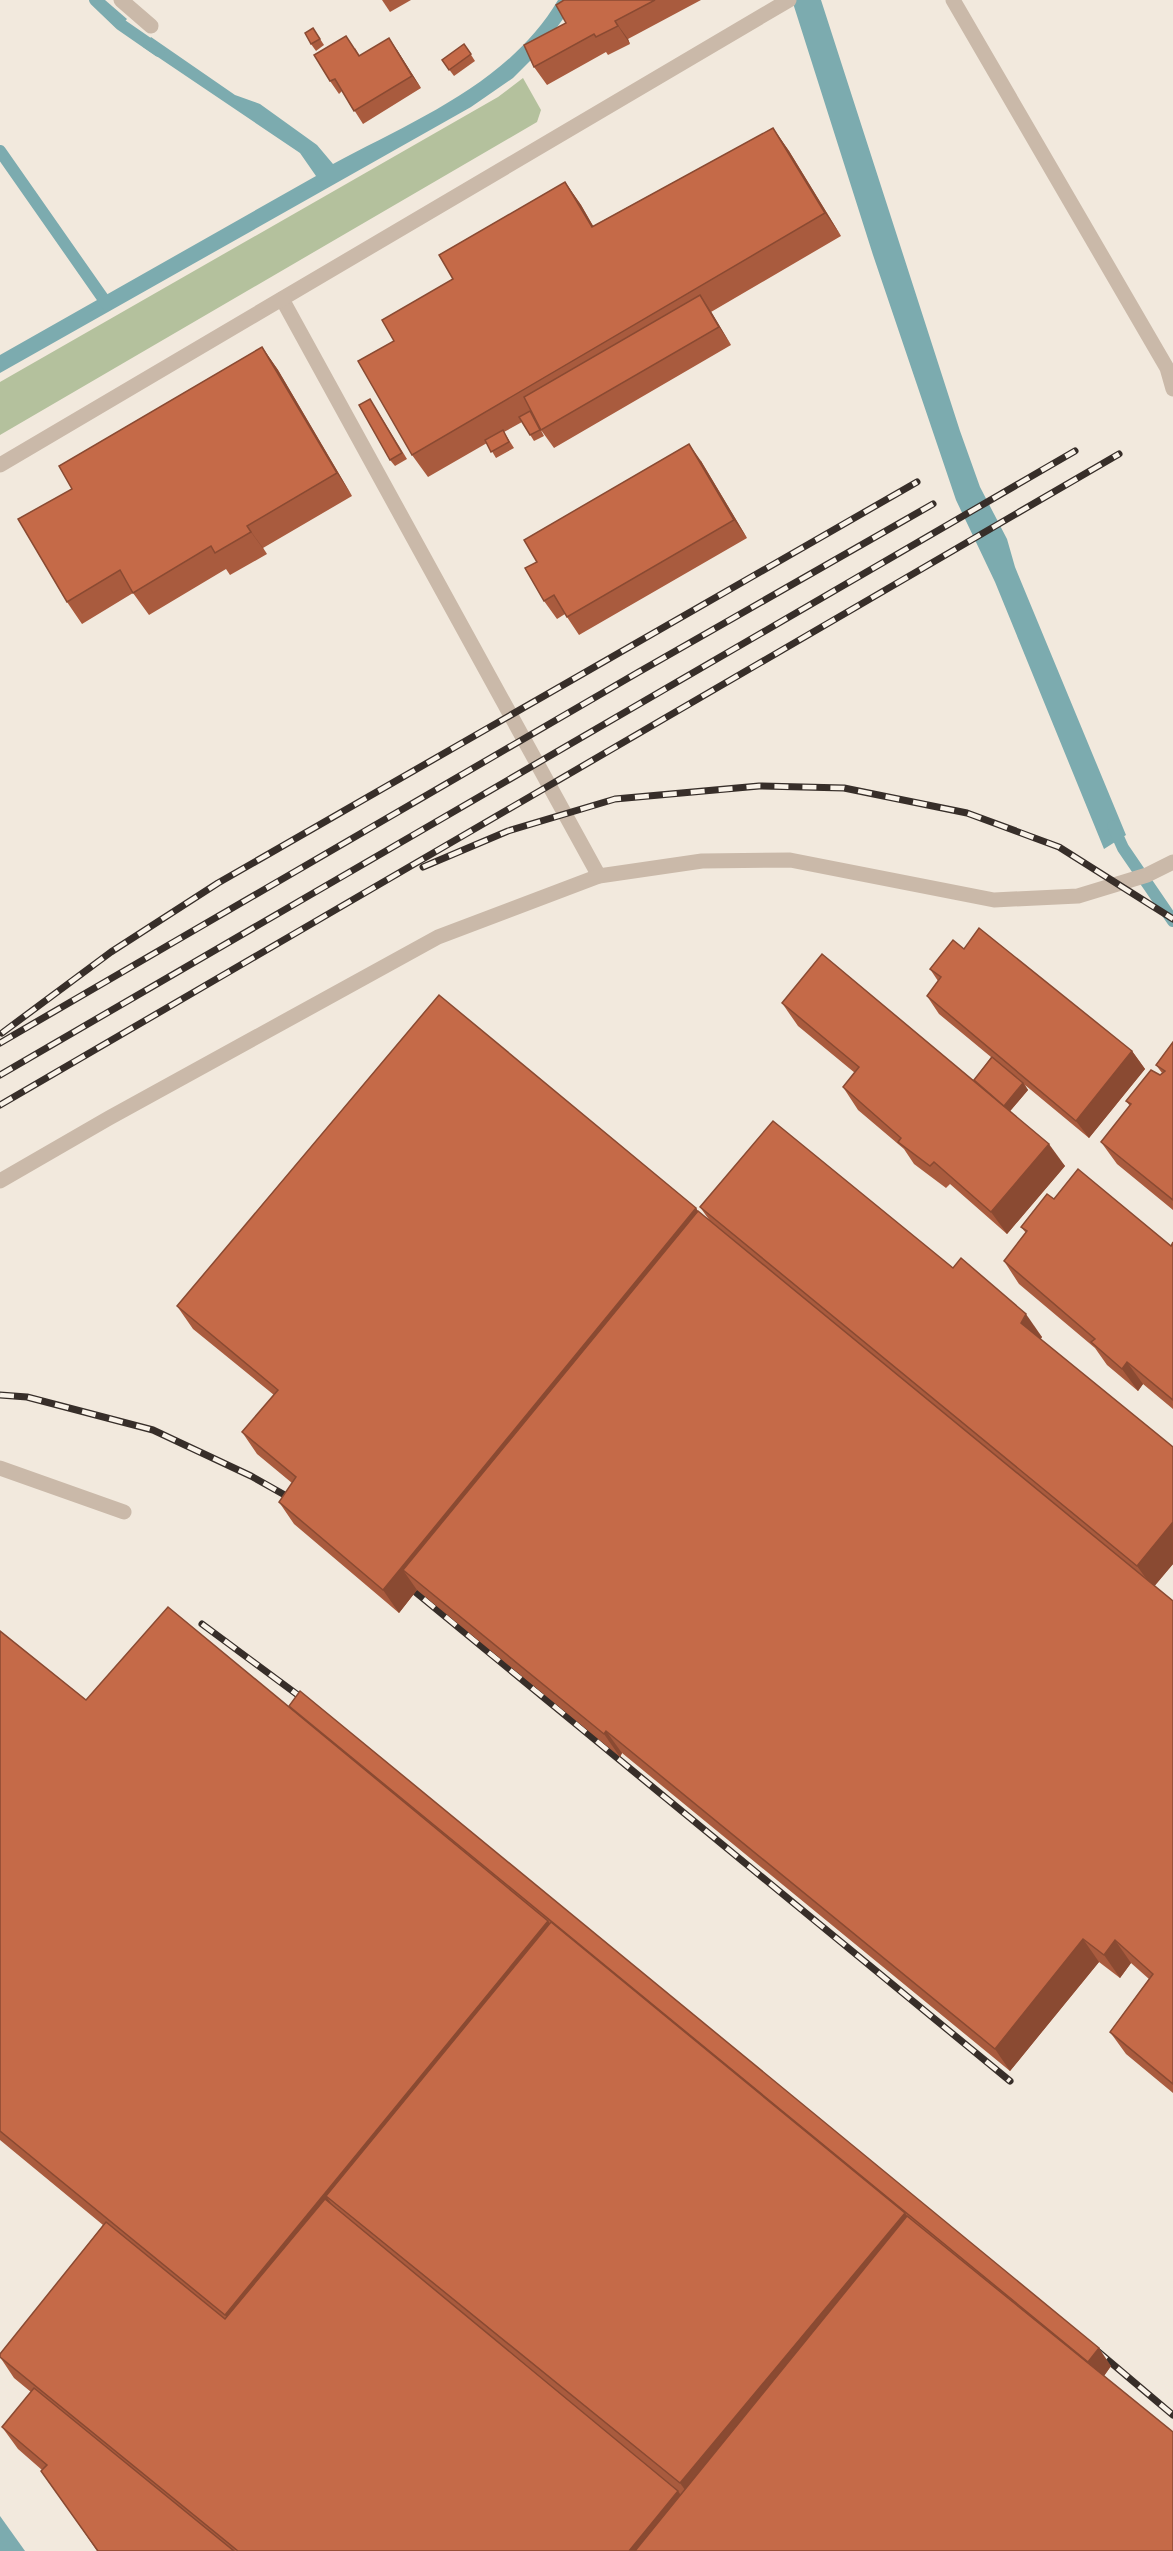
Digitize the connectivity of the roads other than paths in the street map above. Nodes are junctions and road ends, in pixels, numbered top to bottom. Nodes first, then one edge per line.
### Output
1 (121, 0) edge
2 (789, 0) edge
3 (953, 0) edge
4 (151, 26) dead end
5 (282, 300) junction
6 (1173, 389) edge
7 (0, 465) edge
8 (1173, 862) edge
9 (599, 876) junction
10 (0, 1181) edge
11 (0, 1468) edge
12 (124, 1512) dead end

1 - 4 lane
2 - 5 lane
3 - 6 lane
5 - 7 lane
5 - 9 lane
8 - 9 lane
9 - 10 lane
11 - 12 lane

